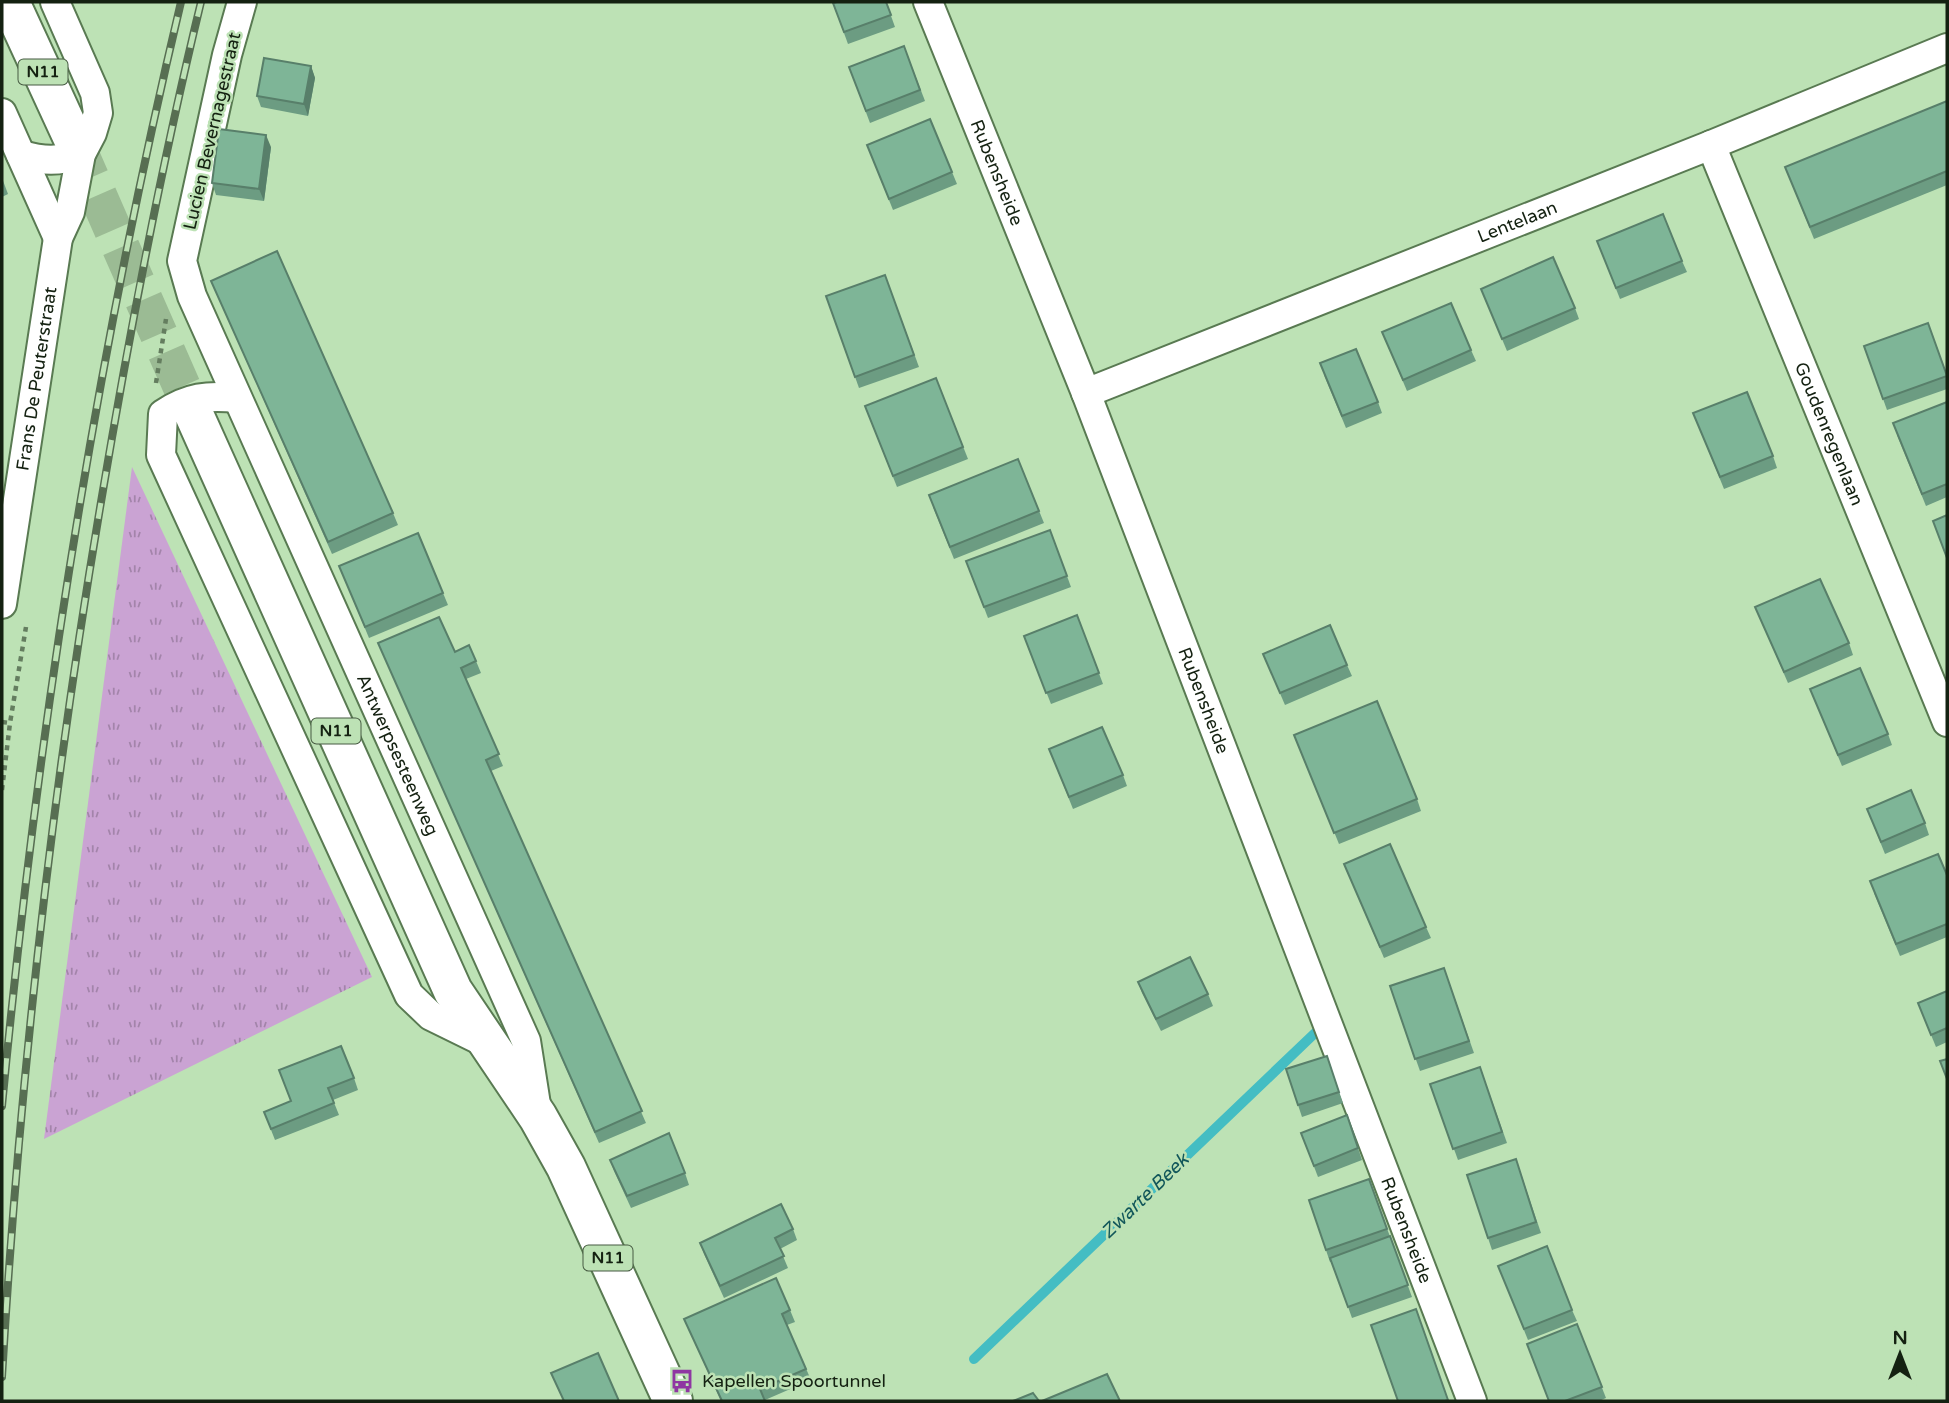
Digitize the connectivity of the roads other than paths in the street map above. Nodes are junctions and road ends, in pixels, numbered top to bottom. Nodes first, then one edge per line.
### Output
1 (10, 2) edge
2 (55, 2) edge
3 (242, 2) edge
4 (928, 2) edge
5 (1947, 48) edge
6 (2, 113) edge
7 (1711, 145) junction
8 (78, 149) junction
9 (21, 155) junction
10 (58, 238) junction
11 (182, 261) joint
12 (1086, 393) junction
13 (237, 398) junction
14 (178, 412) joint
15 (2, 604) edge
16 (1947, 722) edge
17 (538, 1117) junction
18 (673, 1401) edge
19 (1472, 1401) edge

1 - 8 main road, N11
2 - 8 street
3 - 11 street, Lucien Bevernagestraat
4 - 12 street, Rubensheide
5 - 7 street, Lentelaan
6 - 9 street
7 - 12 street, Lentelaan
7 - 16 street, Goudenregenlaan
8 - 9 street
8 - 10 street
9 - 10 street
10 - 15 street, Frans De Peuterstraat
11 - 13 street, Antwerpsesteenweg
12 - 19 street, Rubensheide
13 - 14 street
13 - 17 street, Antwerpsesteenweg
14 - 17 main road, Antwerpsesteenweg / N11
17 - 18 main road, Antwerpsesteenweg / N11

